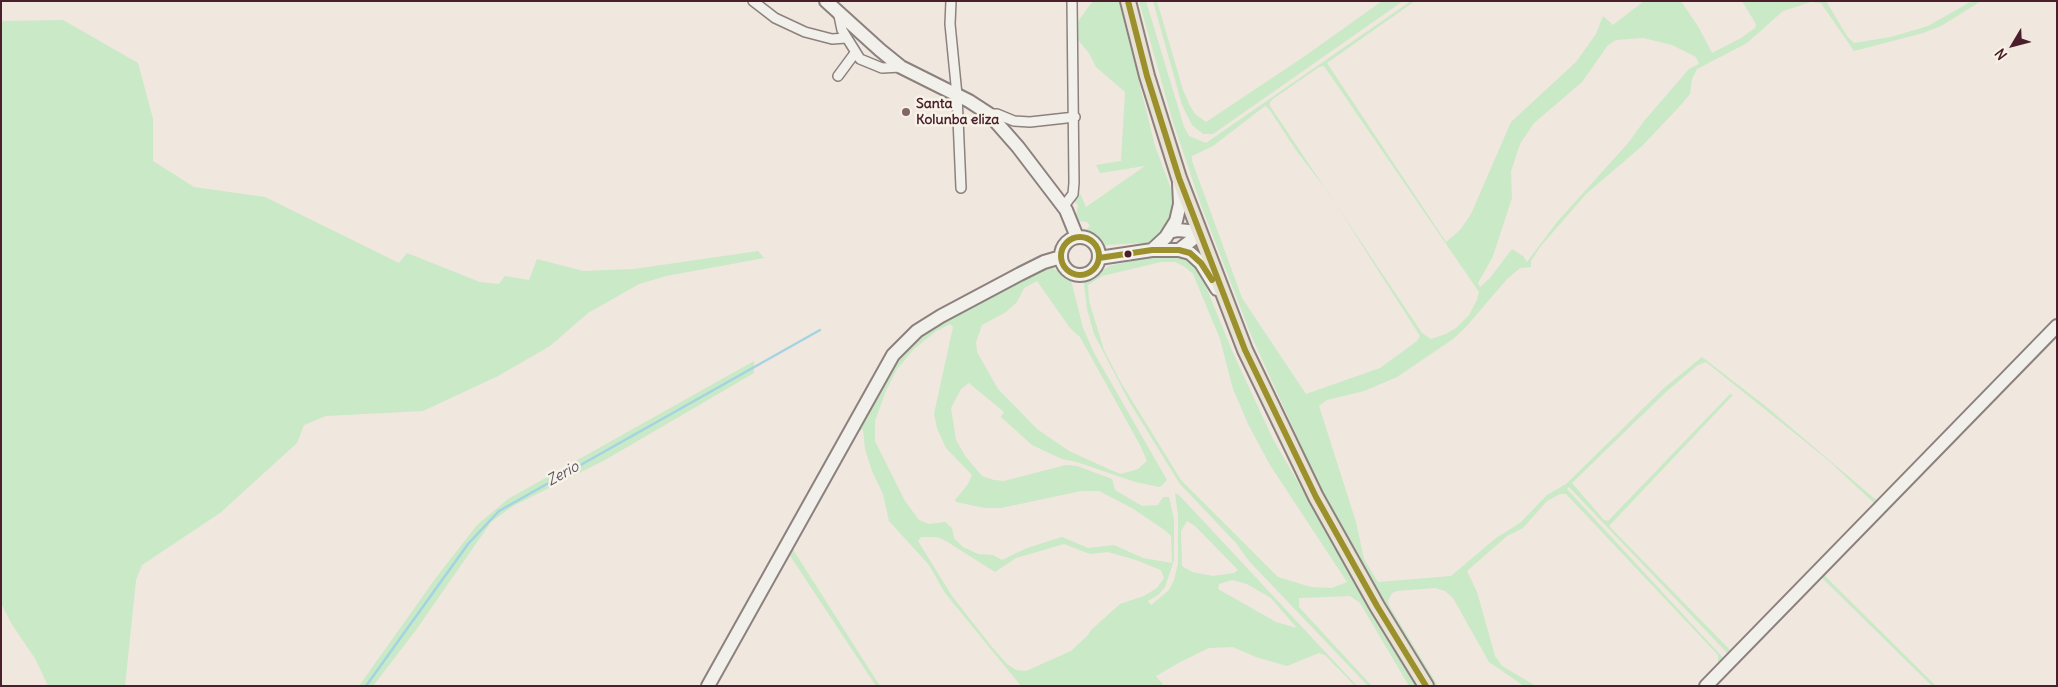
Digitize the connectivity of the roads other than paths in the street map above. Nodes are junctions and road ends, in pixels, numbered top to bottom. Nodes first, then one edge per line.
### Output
1 (752, 1) edge
2 (826, 1) edge
3 (951, 1) edge
4 (1072, 1) edge
5 (1128, 1) edge
6 (838, 11) junction
7 (846, 38) junction
8 (855, 53) junction
9 (901, 67) junction
10 (838, 76) dead end
11 (957, 95) junction
12 (989, 114) junction
13 (1075, 117) junction
14 (1179, 178) junction
15 (961, 188) dead end
16 (1063, 207) junction
17 (1169, 232) junction
18 (1198, 232) junction
19 (1077, 237) junction
20 (1152, 250) junction
21 (1179, 250) junction
22 (1061, 257) junction
23 (1099, 258) junction
24 (1224, 299) junction
25 (2057, 326) edge
26 (708, 686) edge
27 (1426, 686) edge
28 (1706, 686) edge

1 - 7 street
2 - 6 street
3 - 11 street
4 - 13 street
5 - 14 main road
6 - 7 street
6 - 9 street
7 - 8 street
8 - 9 street
8 - 10 street
9 - 11 street
11 - 12 street
11 - 15 street
12 - 13 street
12 - 16 street
13 - 16 street
14 - 17 street
14 - 18 main road
16 - 19 street
17 - 18 street
17 - 20 street
18 - 21 street
18 - 24 main road
19 - 22 street
19 - 23 street
20 - 21 street
20 - 23 street
21 - 24 street
22 - 23 street
22 - 26 street
24 - 27 main road
25 - 28 street

